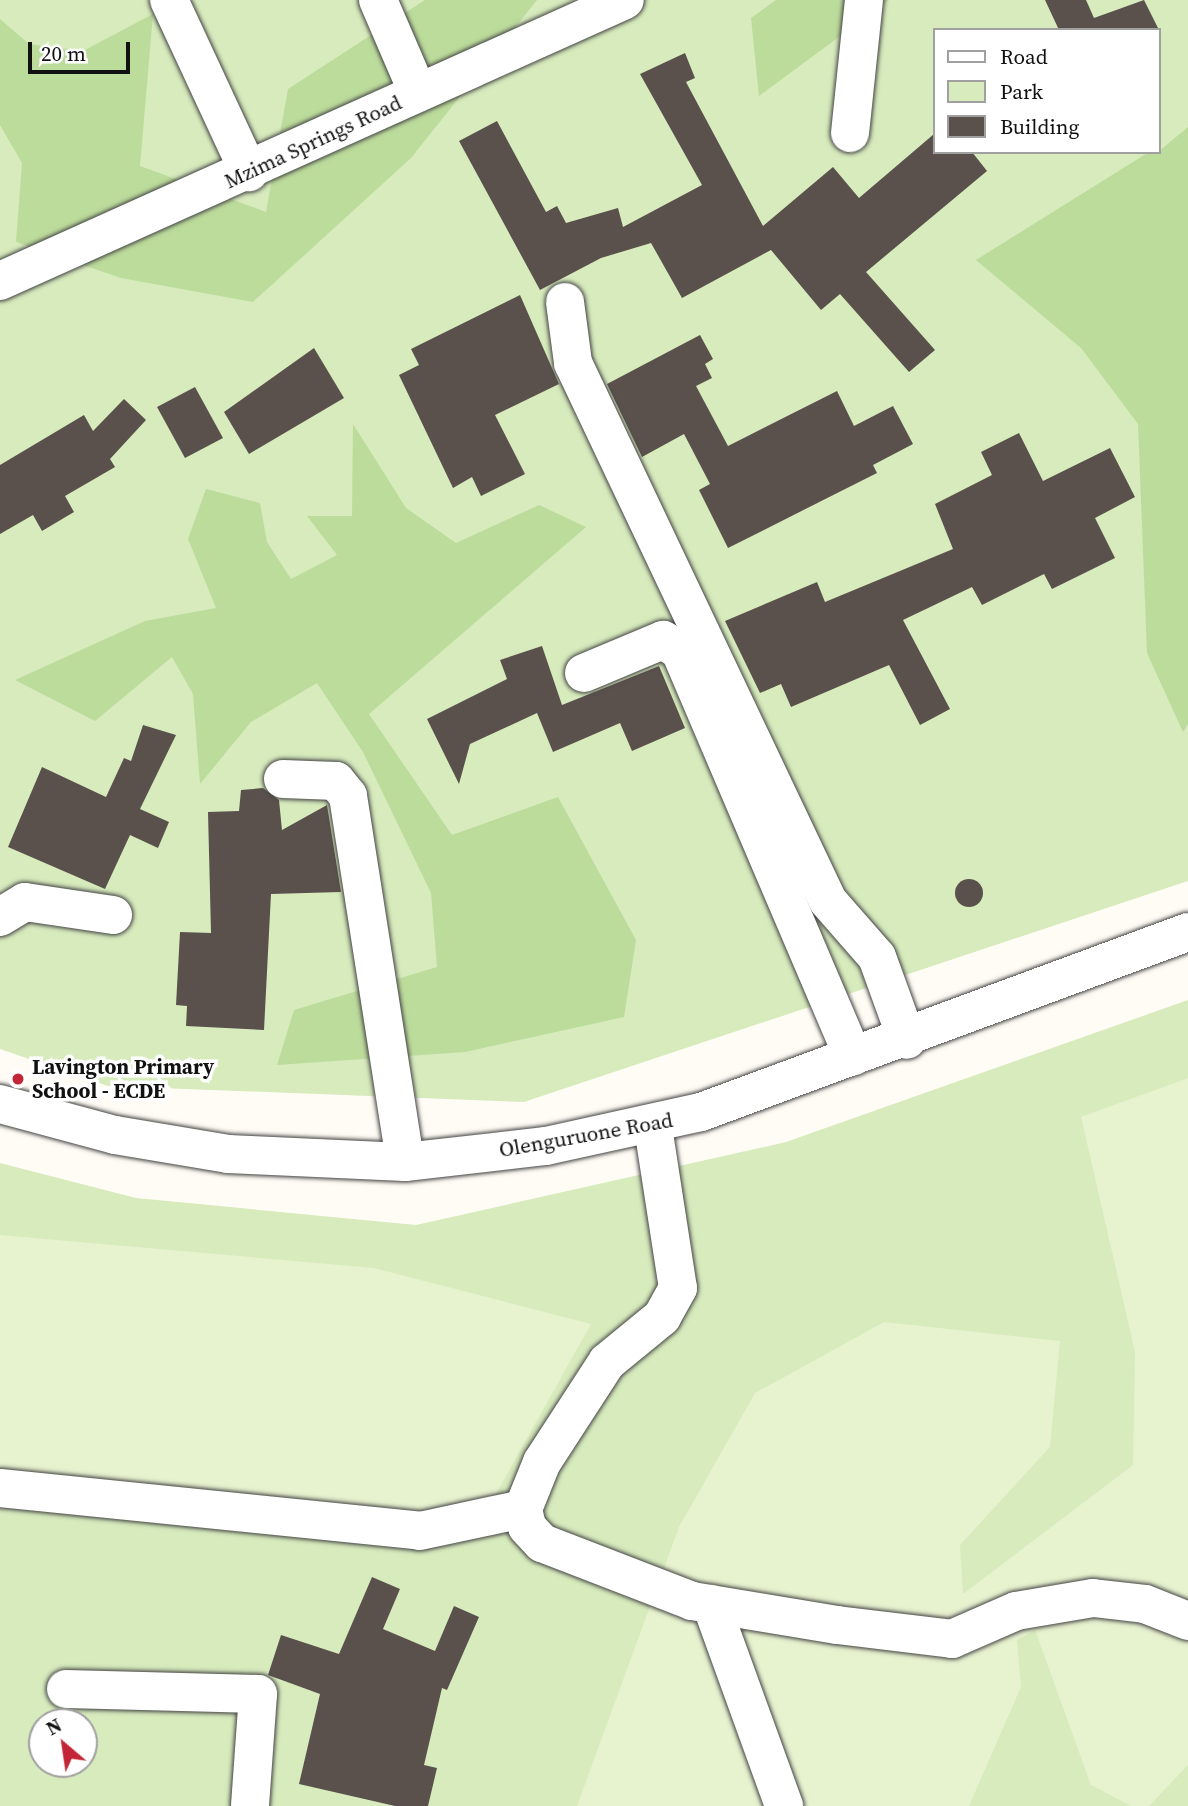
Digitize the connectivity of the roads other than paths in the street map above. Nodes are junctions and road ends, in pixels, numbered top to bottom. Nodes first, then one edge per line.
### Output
1 (169, 0) edge
2 (377, 0) edge
3 (625, 0) edge
4 (864, 0) edge
5 (418, 93) junction
6 (850, 133) dead end
7 (249, 172) junction
8 (0, 281) edge
9 (565, 302) dead end
10 (584, 673) dead end
11 (283, 779) dead end
12 (113, 915) dead end
13 (0, 918) edge
14 (1188, 932) edge
15 (907, 1040) junction
16 (853, 1057) junction
17 (0, 1104) edge
18 (653, 1127) junction
19 (405, 1162) junction
20 (0, 1488) edge
21 (523, 1509) junction
22 (711, 1604) junction
23 (1188, 1621) edge
24 (66, 1689) dead end
25 (250, 1806) edge
26 (784, 1806) edge

1 - 7 street
2 - 5 street
3 - 5 street, Mzima Springs Road
4 - 6 street
5 - 7 street, Mzima Springs Road
7 - 8 street, Mzima Springs Road
9 - 15 street
10 - 16 street
11 - 19 street
12 - 13 street
14 - 15 street, Olenguruone Road
15 - 16 street, Olenguruone Road
16 - 18 street, Olenguruone Road
17 - 19 street, Olenguruone Road
18 - 19 street, Olenguruone Road
18 - 21 street
20 - 21 street
21 - 22 street
22 - 23 street
22 - 26 street
24 - 25 street

